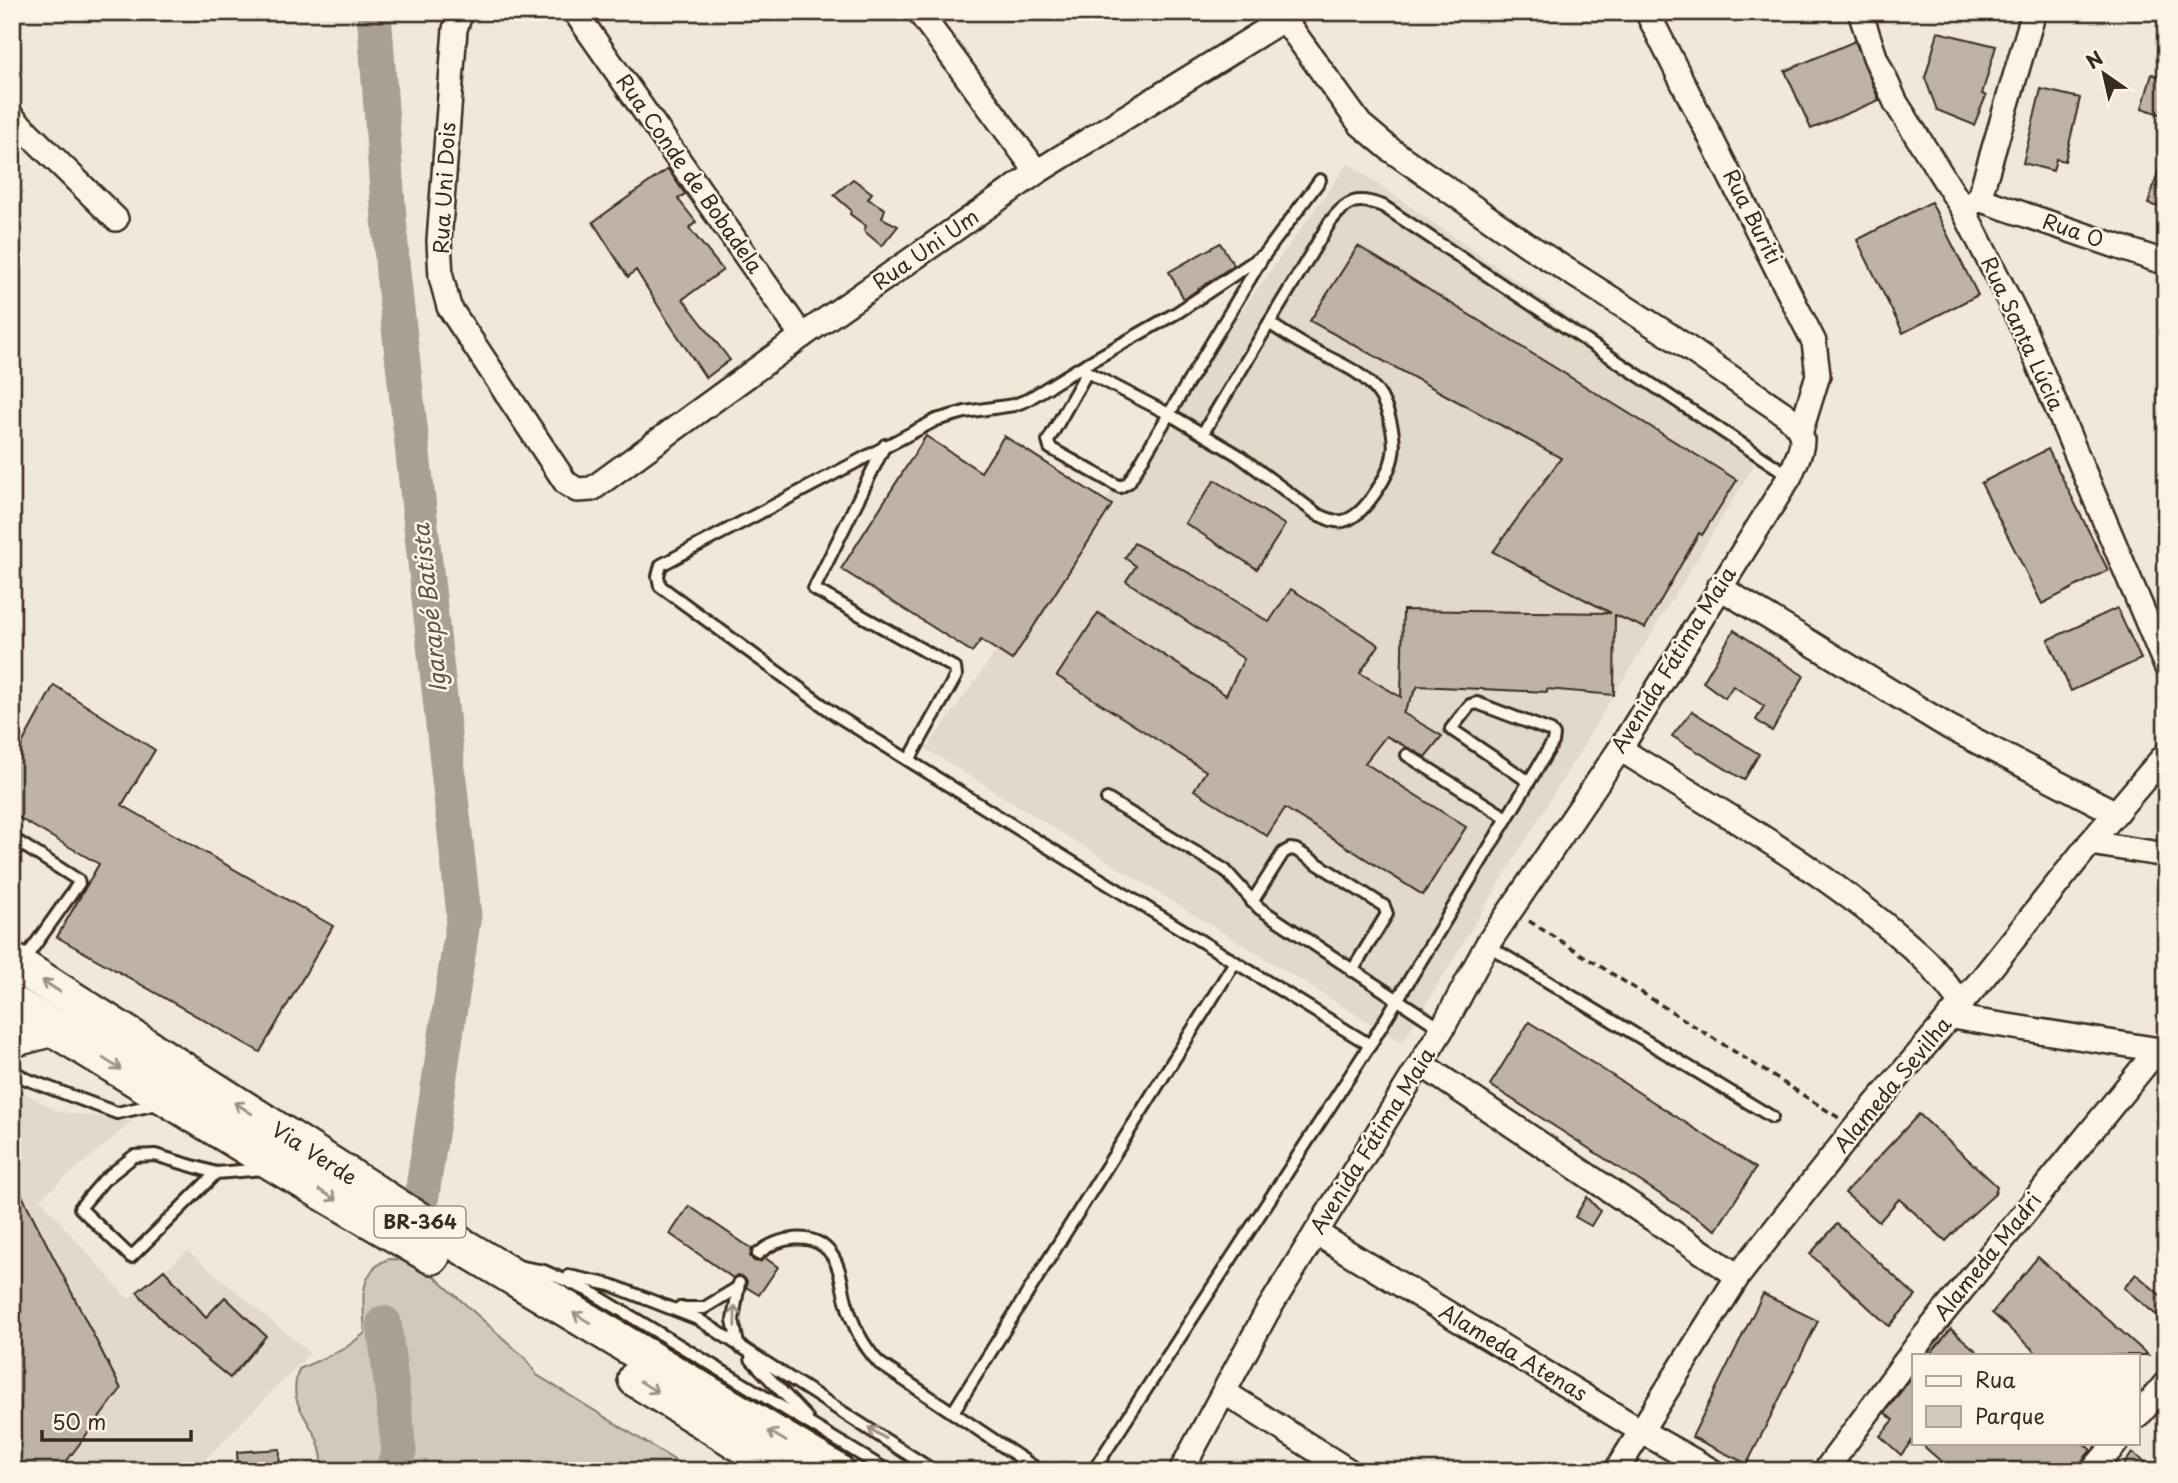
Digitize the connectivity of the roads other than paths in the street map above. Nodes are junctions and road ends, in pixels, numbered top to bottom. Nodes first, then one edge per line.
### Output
1 (461, 12) edge
2 (575, 12) edge
3 (919, 12) edge
4 (1647, 12) edge
5 (1860, 12) edge
6 (2034, 12) edge
7 (1281, 15) edge
8 (12, 117) edge
9 (1037, 173) junction
10 (1320, 180) dead end
11 (1971, 204) junction
12 (116, 219) dead end
13 (1265, 254) junction
14 (2166, 263) edge
15 (1269, 323) junction
16 (802, 336) junction
17 (1083, 370) junction
18 (1169, 414) junction
19 (1801, 430) junction
20 (1203, 433) junction
21 (885, 446) junction
22 (1790, 475) junction
23 (577, 490) joint
24 (1719, 587) junction
25 (2166, 666) edge
26 (1620, 749) junction
27 (2166, 754) edge
28 (1407, 755) dead end
29 (909, 760) junction
30 (1528, 781) junction
31 (1107, 799) dead end
32 (2116, 813) junction
33 (1507, 818) junction
34 (12, 838) edge
35 (2090, 843) junction
36 (2166, 855) edge
37 (1252, 902) junction
38 (1487, 945) junction
39 (1235, 962) junction
40 (16, 963) edge
41 (1352, 971) junction
42 (1397, 999) junction
43 (12, 1003) edge
44 (1956, 1010) junction
45 (53, 1028) junction
46 (1442, 1029) junction
47 (12, 1039) edge
48 (1370, 1045) junction
49 (2162, 1050) edge
50 (1421, 1064) junction
51 (12, 1070) edge
52 (172, 1101) junction
53 (1772, 1117) dead end
54 (281, 1167) junction
55 (216, 1173) junction
56 (1316, 1233) junction
57 (758, 1254) dead end
58 (485, 1260) junction
59 (544, 1271) junction
60 (1738, 1276) junction
61 (673, 1308) junction
62 (738, 1344) junction
63 (2166, 1383) edge
64 (1224, 1392) junction
65 (953, 1412) junction
66 (2140, 1414) edge
67 (817, 1428) junction
68 (1641, 1430) junction
69 (2115, 1444) edge
70 (1181, 1468) edge
71 (785, 1471) edge
72 (836, 1471) edge
73 (888, 1471) edge
74 (934, 1471) edge
75 (1040, 1471) edge
76 (1093, 1471) edge
77 (1349, 1471) edge
78 (1616, 1471) edge
79 (1712, 1471) edge
80 (1825, 1471) edge
81 (2092, 1471) edge

1 - 23 street, Rua Uni Dois
2 - 16 street, Rua Conde de Bobadela
3 - 9 street
4 - 19 street, Rua Buriti
5 - 11 street, Rua Santa Lúcia
6 - 11 street
7 - 9 street, Rua Uni Um
7 - 19 street
8 - 12 street
9 - 16 street, Rua Uni Um
10 - 13 lane
11 - 14 street, Rua O
11 - 25 street, Rua Santa Lúcia
13 - 17 lane
13 - 18 lane
15 - 20 lane
15 - 20 lane
15 - 22 lane
16 - 23 street, Rua Uni Um
17 - 18 lane
17 - 18 lane
17 - 21 lane
18 - 20 lane
19 - 22 street, Avenida Fátima Maia
21 - 29 lane
21 - 29 lane
22 - 24 street, Avenida Fátima Maia
24 - 26 street, Avenida Fátima Maia
24 - 32 street
26 - 38 street, Avenida Fátima Maia
26 - 44 street
27 - 32 street, Alameda Sevilha
28 - 33 lane
29 - 39 lane
30 - 30 lane
30 - 33 lane
31 - 37 lane
32 - 35 street, Alameda Sevilha
33 - 42 lane
34 - 40 lane
35 - 36 street
35 - 44 street, Alameda Sevilha
37 - 41 lane
37 - 41 lane
38 - 46 street, Avenida Fátima Maia
38 - 53 lane
39 - 48 lane
39 - 65 lane
58 -> 40 main road, Via Verde / BR-364
41 - 42 lane
42 - 46 lane
42 - 48 lane
43 - 45 main road, Via Verde / BR-364
44 - 49 street
44 - 60 street, Alameda Sevilha
45 - 47 main road
45 -> 52 main road, Via Verde / BR-364
46 - 50 street, Avenida Fátima Maia
48 - 76 lane
49 - 80 street, Alameda Madri
50 - 56 street, Avenida Fátima Maia
50 - 60 street
51 - 52 lane
52 - 54 main road, Via Verde / BR-364
54 - 55 lane
54 -> 71 main road, Via Verde / BR-364
55 - 55 lane
56 - 64 street, Avenida Fátima Maia
56 - 68 street, Alameda Atenas
57 - 65 lane
58 - 59 lane
72 -> 58 main road, Via Verde / BR-364
59 - 61 lane
59 - 67 lane
60 - 68 street, Alameda Sevilha
61 - 62 lane
62 -> 61 lane
62 - 67 lane
74 -> 62 lane
63 - 66 street
64 - 70 street, Avenida Fátima Maia
64 - 77 street
65 - 75 lane
67 - 73 lane
68 - 78 street, Alameda Sevilha
68 - 79 street, Alameda Atenas
69 - 81 street

